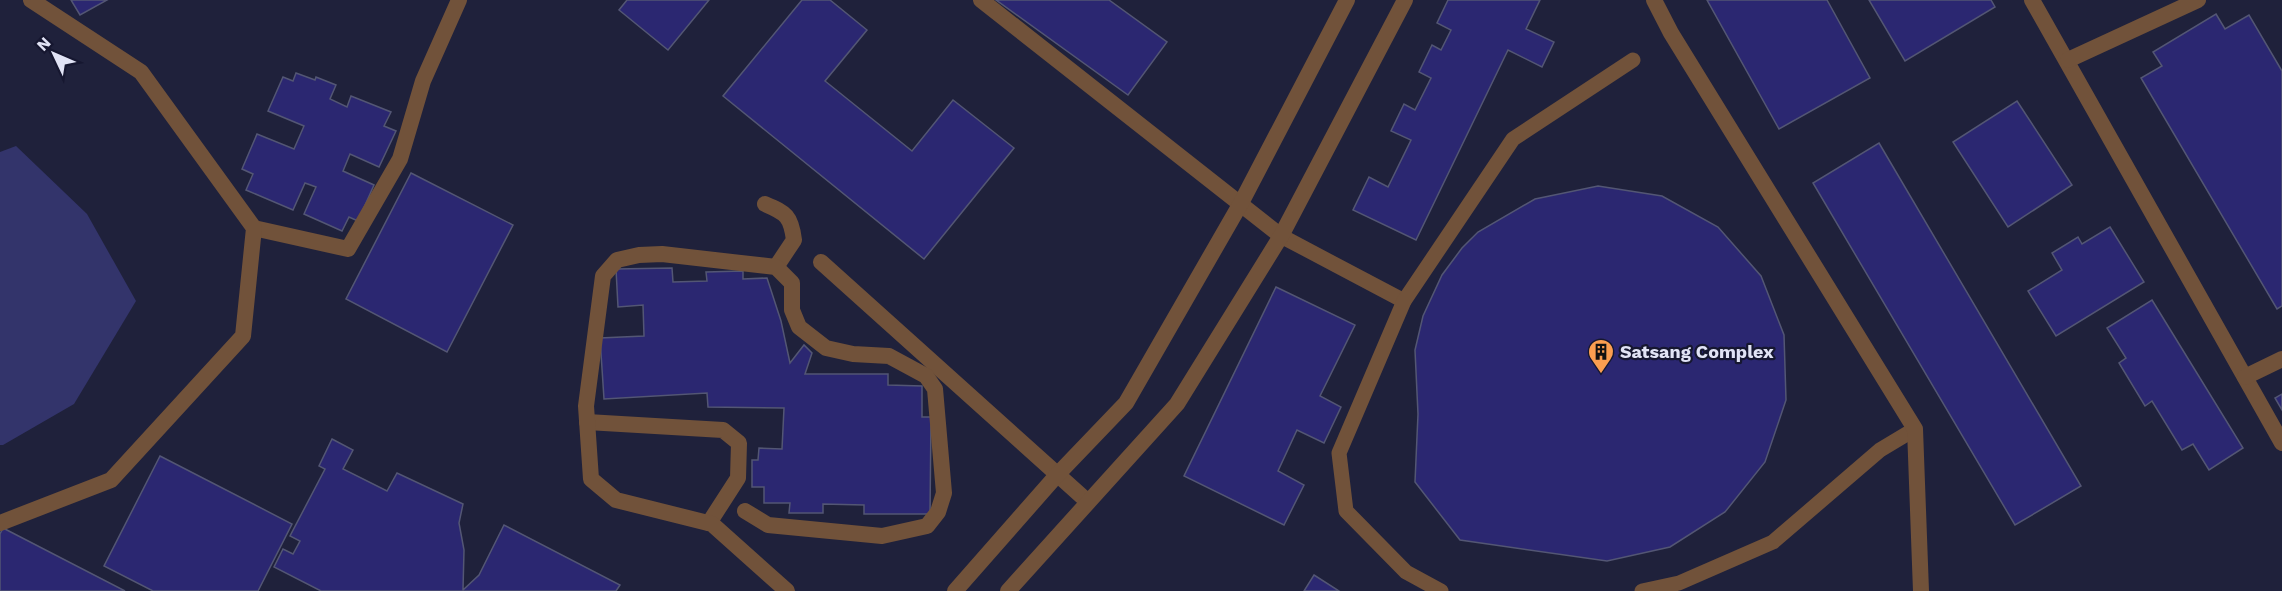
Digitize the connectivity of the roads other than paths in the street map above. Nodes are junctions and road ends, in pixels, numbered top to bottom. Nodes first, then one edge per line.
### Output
1 (31, 0) edge
2 (459, 0) edge
3 (981, 0) edge
4 (1347, 0) edge
5 (1405, 0) edge
6 (1654, 0) edge
7 (2032, 0) edge
8 (2198, 0) edge
9 (1633, 60) dead end
10 (2068, 60) junction
11 (1241, 203) junction
12 (765, 204) dead end
13 (254, 228) junction
14 (1281, 236) junction
15 (820, 262) dead end
16 (776, 267) junction
17 (1404, 302) junction
18 (2282, 359) edge
19 (2245, 377) junction
20 (587, 422) junction
21 (1915, 429) junction
22 (2282, 442) edge
23 (1057, 475) junction
24 (1087, 501) junction
25 (745, 511) dead end
26 (709, 523) junction
27 (0, 524) edge
28 (787, 591) edge
29 (955, 591) edge
30 (1008, 591) edge
31 (1441, 591) edge
32 (1642, 591) edge
33 (1922, 591) edge

1 - 13 street
2 - 13 street
3 - 11 street
4 - 11 street
5 - 14 street
6 - 21 street
7 - 10 street
8 - 10 street
9 - 17 lane
10 - 19 street
11 - 14 street
11 - 23 street
12 - 16 street
13 - 27 street
14 - 17 lane
14 - 24 street
15 - 23 street
16 - 20 street
16 - 25 street
17 - 31 lane
18 - 19 street
19 - 22 street
20 - 26 street
20 - 26 street
21 - 32 lane
21 - 33 street
23 - 24 street
23 - 29 street
24 - 30 street
26 - 28 street

